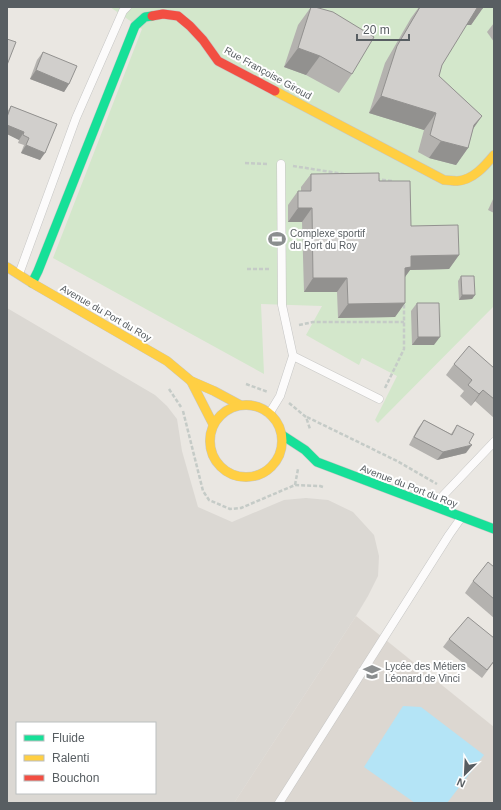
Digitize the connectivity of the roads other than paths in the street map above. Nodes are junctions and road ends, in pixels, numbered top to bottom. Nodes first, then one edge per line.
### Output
1 (127, 7) edge
2 (494, 156) edge
3 (281, 164) road end
4 (7, 267) edge
5 (19, 275) junction
6 (32, 283) junction
7 (293, 356) junction
8 (191, 381) junction
9 (379, 399) road end
10 (240, 405) junction
11 (269, 414) junction
12 (213, 424) junction
13 (282, 435) junction
14 (494, 442) edge
15 (317, 462) junction
16 (305, 464) dead end
17 (284, 467) dead end
18 (269, 470) junction
19 (433, 506) junction
20 (462, 518) junction
21 (494, 529) edge
22 (279, 803) edge

1 - 5 lane
2 - 6 street, Rue Françoise Giroud
3 - 7 lane
4 - 5 street, Avenue du Port du Roy
5 - 6 street, Avenue du Port du Roy
6 - 8 street, Avenue du Port du Roy
7 - 9 lane
7 - 11 lane
8 - 10 street, Avenue du Port du Roy
8 - 12 street, Avenue du Port du Roy
10 - 11 street, Avenue du Port du Roy
10 - 12 street
11 - 13 street, Avenue du Port du Roy
12 - 18 street
13 - 15 street, Avenue du Port du Roy
13 - 18 street
14 - 19 lane
15 - 16 street
15 - 19 street, Avenue du Port du Roy
17 - 18 street
19 - 20 street, Avenue du Port du Roy
20 - 21 street, Avenue du Port du Roy
20 - 22 lane

